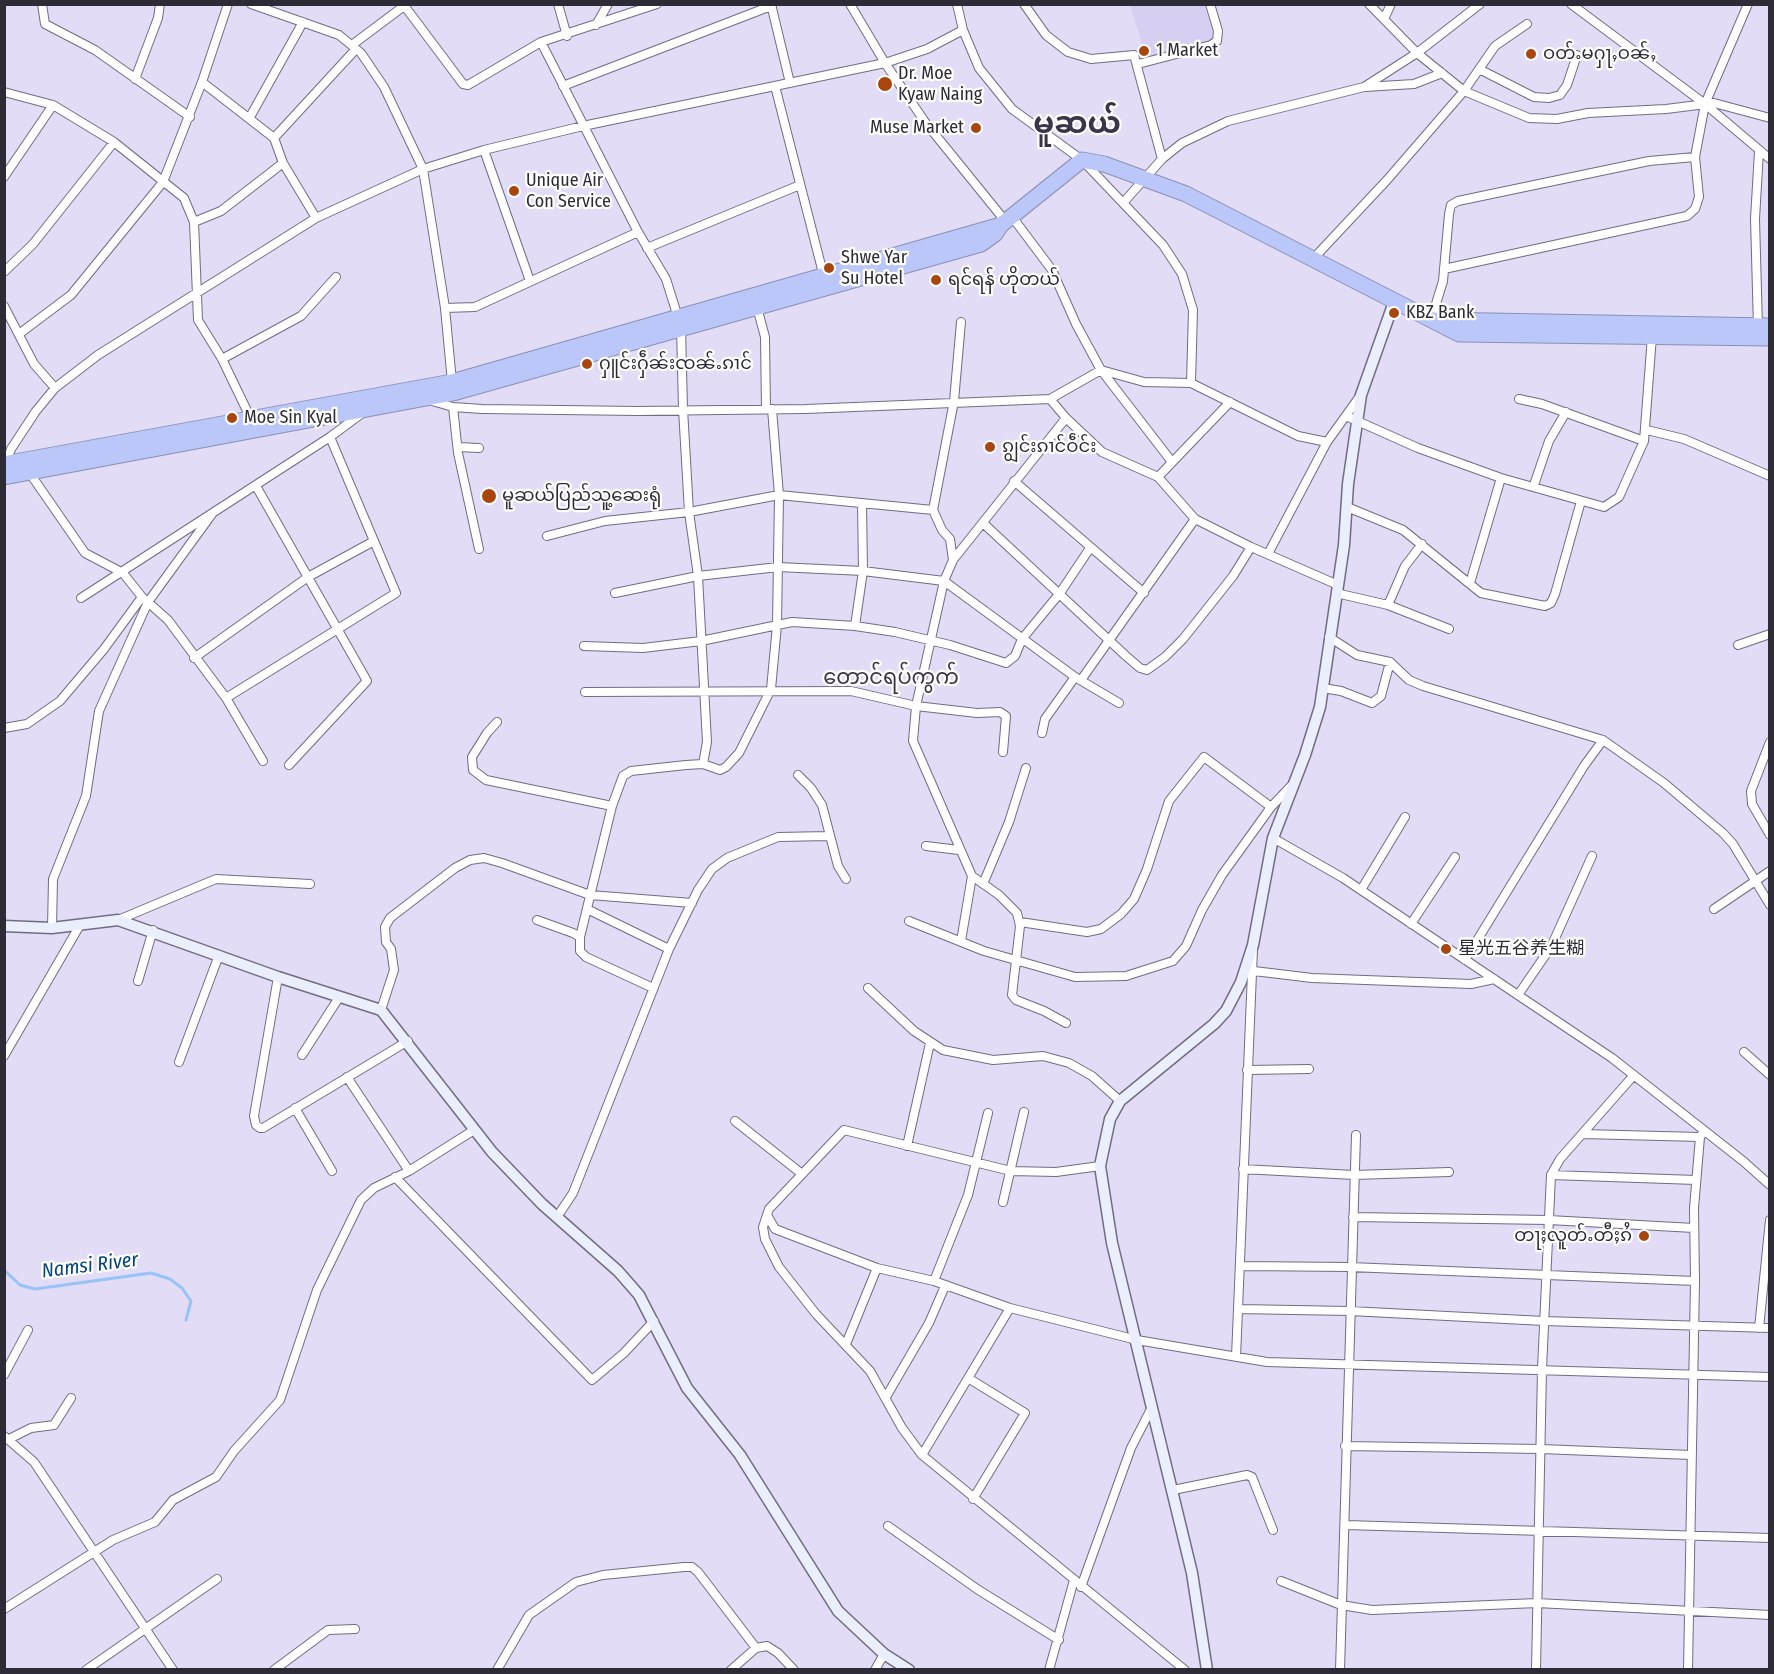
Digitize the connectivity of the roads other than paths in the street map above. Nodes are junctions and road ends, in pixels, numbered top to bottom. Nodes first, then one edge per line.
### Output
1 (42, 4) edge
2 (160, 4) edge
3 (228, 4) edge
4 (251, 4) edge
5 (558, 4) edge
6 (608, 4) edge
7 (657, 4) edge
8 (850, 4) edge
9 (957, 4) edge
10 (1024, 4) edge
11 (1210, 4) edge
12 (1369, 4) edge
13 (1391, 4) edge
14 (1480, 4) edge
15 (1571, 4) edge
16 (1748, 4) edge
17 (404, 5) edge
18 (771, 5) edge
19 (274, 8) edge
20 (1384, 19) junction
21 (303, 22) junction
22 (1527, 24) dead end
23 (596, 25) junction
24 (963, 30) junction
25 (567, 36) junction
26 (541, 42) junction
27 (354, 47) junction
28 (1417, 53) junction
29 (1577, 56) dead end
30 (885, 63) junction
31 (1138, 64) junction
32 (1479, 69) junction
33 (1442, 73) junction
34 (135, 80) junction
35 (202, 82) junction
36 (790, 83) junction
37 (563, 86) junction
38 (775, 86) junction
39 (1364, 87) junction
40 (1464, 91) junction
41 (4, 92) edge
42 (1705, 104) junction
43 (53, 105) junction
44 (189, 117) junction
45 (250, 117) junction
46 (1770, 118) edge
47 (583, 126) junction
48 (274, 138) junction
49 (114, 142) junction
50 (484, 150) junction
51 (1759, 152) junction
52 (1695, 157) junction
53 (1162, 159) junction
54 (1770, 159) edge
55 (1082, 160) junction
56 (283, 163) junction
57 (423, 169) junction
58 (4, 177) edge
59 (1145, 178) junction
60 (164, 182) junction
61 (800, 185) junction
62 (1123, 203) junction
63 (316, 218) junction
64 (194, 222) junction
65 (1007, 222) junction
66 (638, 232) junction
67 (647, 248) junction
68 (1312, 260) junction
69 (1444, 269) junction
70 (4, 272) edge
71 (336, 277) dead end
72 (825, 280) junction
73 (530, 281) junction
74 (195, 293) junction
75 (1394, 302) junction
76 (4, 306) edge
77 (757, 307) junction
78 (445, 308) junction
79 (1431, 320) junction
80 (962, 321) dead end
81 (680, 322) junction
82 (1652, 331) junction
83 (1763, 332) edge
84 (19, 334) junction
85 (222, 359) junction
86 (1101, 370) junction
87 (452, 382) junction
88 (1191, 383) junction
89 (55, 388) junction
90 (414, 394) junction
91 (382, 395) junction
92 (1361, 395) junction
93 (1050, 399) junction
94 (1519, 399) dead end
95 (954, 402) junction
96 (1230, 402) junction
97 (453, 407) junction
98 (368, 409) junction
99 (683, 409) junction
100 (769, 409) junction
101 (1566, 412) junction
102 (1346, 416) junction
103 (1066, 418) junction
104 (1358, 422) junction
105 (251, 424) junction
106 (1647, 430) junction
107 (330, 437) junction
108 (1644, 441) junction
109 (1327, 442) junction
110 (458, 447) junction
111 (479, 447) dead end
112 (6, 460) edge
113 (1172, 462) junction
114 (29, 472) junction
115 (1158, 477) junction
116 (1770, 477) edge
117 (1502, 478) junction
118 (1014, 481) junction
119 (1534, 485) junction
120 (256, 486) junction
121 (779, 495) junction
122 (1581, 501) junction
123 (862, 503) junction
124 (1347, 507) junction
125 (933, 510) junction
126 (689, 512) junction
127 (212, 514) junction
128 (1195, 519) junction
129 (983, 523) junction
130 (547, 536) dead end
131 (374, 541) junction
132 (1422, 544) junction
133 (1251, 547) junction
134 (1090, 548) junction
135 (479, 549) dead end
136 (1268, 554) junction
137 (953, 560) junction
138 (778, 567) junction
139 (863, 571) junction
140 (123, 573) junction
141 (698, 576) junction
142 (308, 577) junction
143 (944, 581) junction
144 (1470, 583) junction
145 (1337, 589) junction
146 (615, 593) dead end
147 (1060, 593) junction
148 (1144, 593) junction
149 (81, 598) dead end
150 (145, 599) junction
151 (1388, 605) junction
152 (777, 625) junction
153 (855, 626) junction
154 (338, 629) junction
155 (1449, 629) dead end
156 (1770, 634) edge
157 (1329, 637) junction
158 (1022, 639) junction
159 (1109, 640) junction
160 (701, 641) junction
161 (931, 641) junction
162 (1738, 645) dead end
163 (584, 646) dead end
164 (194, 658) junction
165 (1390, 662) junction
166 (1078, 679) junction
167 (1323, 688) junction
168 (771, 690) junction
169 (585, 692) dead end
170 (704, 693) junction
171 (226, 698) junction
172 (1119, 703) dead end
173 (916, 706) junction
174 (497, 722) dead end
175 (4, 728) edge
176 (1042, 733) dead end
177 (1603, 740) junction
178 (1770, 742) edge
179 (1003, 752) dead end
180 (263, 761) dead end
181 (703, 764) junction
182 (289, 765) dead end
183 (1026, 768) dead end
184 (798, 775) dead end
185 (1295, 781) junction
186 (612, 806) junction
187 (1271, 807) junction
188 (1405, 817) dead end
189 (1770, 835) edge
190 (828, 836) junction
191 (1273, 838) junction
192 (926, 846) dead end
193 (959, 850) junction
194 (1455, 856) dead end
195 (1592, 856) dead end
196 (1770, 871) edge
197 (972, 876) junction
198 (846, 879) dead end
199 (1755, 882) junction
200 (310, 884) dead end
201 (983, 884) junction
202 (1360, 890) junction
203 (590, 895) junction
204 (692, 903) junction
205 (1770, 905) edge
206 (587, 909) junction
207 (1714, 909) dead end
208 (118, 920) junction
209 (537, 920) dead end
210 (909, 921) dead end
211 (1020, 922) junction
212 (1411, 924) junction
213 (80, 925) junction
214 (4, 926) edge
215 (52, 928) junction
216 (153, 930) junction
217 (580, 938) junction
218 (961, 941) junction
219 (1253, 945) junction
220 (669, 949) junction
221 (219, 955) junction
222 (1014, 958) junction
223 (1465, 960) junction
224 (1254, 971) junction
225 (278, 977) junction
226 (1494, 979) junction
227 (138, 981) dead end
228 (653, 988) junction
229 (868, 988) dead end
230 (1518, 995) junction
231 (340, 996) junction
232 (381, 1010) junction
233 (1066, 1023) dead end
234 (408, 1041) junction
235 (930, 1043) junction
236 (1744, 1052) dead end
237 (302, 1055) dead end
238 (4, 1056) edge
239 (179, 1062) dead end
240 (1309, 1069) dead end
241 (1247, 1070) junction
242 (1634, 1075) junction
243 (1770, 1075) edge
244 (347, 1077) junction
245 (1120, 1101) junction
246 (295, 1107) junction
247 (1024, 1112) dead end
248 (988, 1113) dead end
249 (735, 1121) dead end
250 (474, 1130) junction
251 (1583, 1134) junction
252 (1702, 1134) junction
253 (1356, 1135) dead end
254 (907, 1146) junction
255 (976, 1163) junction
256 (1100, 1166) junction
257 (1243, 1169) junction
258 (332, 1171) dead end
259 (409, 1171) junction
260 (1011, 1171) junction
261 (1449, 1172) dead end
262 (802, 1174) junction
263 (1354, 1174) junction
264 (1551, 1175) junction
265 (395, 1177) junction
266 (1696, 1180) junction
267 (1770, 1185) edge
268 (1003, 1202) dead end
269 (767, 1215) junction
270 (557, 1217) junction
271 (1353, 1217) junction
272 (1549, 1220) junction
273 (1770, 1220) edge
274 (1695, 1228) junction
275 (1241, 1266) junction
276 (1350, 1267) junction
277 (877, 1268) junction
278 (1546, 1276) junction
279 (934, 1281) junction
280 (1695, 1281) junction
281 (945, 1286) junction
282 (1010, 1308) junction
283 (1238, 1309) junction
284 (1350, 1311) junction
285 (654, 1321) junction
286 (1544, 1322) junction
287 (1694, 1325) junction
288 (1759, 1328) junction
289 (1770, 1328) edge
290 (28, 1330) dead end
291 (1137, 1340) junction
292 (846, 1344) junction
293 (1236, 1357) junction
294 (1348, 1364) junction
295 (1542, 1369) junction
296 (1692, 1374) junction
297 (4, 1375) edge
298 (1770, 1377) edge
299 (968, 1378) junction
300 (886, 1397) junction
301 (71, 1398) dead end
302 (1151, 1409) junction
303 (7, 1438) edge
304 (1345, 1446) junction
305 (1541, 1449) junction
306 (922, 1455) junction
307 (1691, 1455) junction
308 (1173, 1490) junction
309 (973, 1499) junction
310 (888, 1526) dead end
311 (1346, 1526) junction
312 (1273, 1530) dead end
313 (1539, 1531) junction
314 (1690, 1536) junction
315 (1770, 1538) edge
316 (96, 1551) junction
317 (217, 1580) dead end
318 (1074, 1580) junction
319 (1281, 1581) dead end
320 (1081, 1587) junction
321 (1537, 1603) junction
322 (1341, 1605) junction
323 (4, 1609) edge
324 (1689, 1612) junction
325 (1770, 1615) edge
326 (355, 1629) dead end
327 (147, 1630) junction
328 (1059, 1640) junction
329 (756, 1648) junction
330 (884, 1654) junction
331 (86, 1670) edge
332 (173, 1670) edge
333 (274, 1670) edge
334 (497, 1670) edge
335 (731, 1670) edge
336 (794, 1670) edge
337 (875, 1670) edge
338 (909, 1670) edge
339 (1049, 1670) edge
340 (1185, 1670) edge
341 (1207, 1670) edge
342 (1340, 1670) edge
343 (1536, 1670) edge
344 (1688, 1670) edge

1 - 34 street
2 - 34 street
3 - 35 street
4 - 19 street
5 - 25 street
6 - 23 street
7 - 23 street
8 - 30 street
9 - 24 street
10 - 31 street
11 - 31 street
12 - 20 street
13 - 20 street
14 - 28 street
15 - 42 street
16 - 42 street
17 - 26 street
17 - 27 street
18 - 36 street
18 - 37 street
19 - 21 street
20 - 28 street
21 - 27 street
21 - 45 street
22 - 32 street
23 - 25 street
24 - 30 street
24 - 55 street
25 - 26 street
26 - 37 street
27 - 48 street
27 - 57 street
28 - 33 street
28 - 39 street
29 - 32 street
30 - 36 street
30 - 65 street
31 - 53 street
32 - 40 street
33 - 39 street
33 - 40 street
34 - 44 street
35 - 44 street
35 - 45 street
36 - 38 street
37 - 47 street
38 - 47 street
38 - 61 street
39 - 53 street
40 - 42 street
40 - 68 street
41 - 43 street
42 - 46 street
42 - 51 street
42 - 52 street
43 - 49 street
43 - 58 street
44 - 60 street
45 - 48 street
47 - 50 street
47 - 66 street
48 - 56 street
49 - 60 street
49 - 70 street
50 - 57 street
50 - 73 street
51 - 54 street
51 - 83 street
52 - 69 street
52 - 69 street
53 - 59 street
55 - 59 highway
55 - 62 street
55 - 65 highway
56 - 63 street
56 - 64 street
57 - 63 street
57 - 78 street
59 - 62 street
59 - 68 highway
60 - 64 street
60 - 84 street
61 - 67 street
61 - 72 street
62 - 88 street
63 - 74 street
64 - 74 street
65 - 72 highway
65 - 86 street
66 - 67 street
66 - 73 street
67 - 81 street
68 - 75 highway
69 - 79 street
71 - 85 street
72 - 77 highway
72 - 81 highway
73 - 78 street
74 - 85 street
74 - 89 street
75 - 79 highway
75 - 92 street
76 - 84 street
77 - 81 highway
77 - 100 street
78 - 87 street
79 - 82 highway
80 - 95 street
81 - 87 highway
81 - 90 highway
81 - 99 street
82 - 83 highway
82 - 106 street
84 - 89 street
85 - 105 street
86 - 88 street
86 - 93 street
86 - 113 street
87 - 90 highway
88 - 96 street
89 - 112 street
90 - 91 highway
90 - 97 street
90 - 98 highway
91 - 98 street
91 - 105 highway
92 - 102 street
92 - 104 street
93 - 95 street
93 - 103 street
94 - 101 street
95 - 100 street
95 - 125 street
96 - 109 street
96 - 113 street
97 - 99 street
97 - 110 street
98 - 105 highway
98 - 107 street
99 - 100 street
99 - 126 street
100 - 121 street
101 - 108 street
101 - 119 street
102 - 104 street
102 - 109 street
103 - 115 street
103 - 118 street
104 - 117 street
104 - 124 street
105 - 112 highway
105 - 114 highway
106 - 108 street
106 - 116 street
107 - 120 street
107 - 131 street
108 - 122 street
109 - 136 street
110 - 111 street
110 - 135 street
112 - 114 highway
113 - 115 street
114 - 140 street
115 - 128 street
117 - 119 street
117 - 144 street
118 - 129 street
118 - 134 street
119 - 122 street
120 - 127 street
120 - 142 street
121 - 123 street
121 - 126 street
121 - 138 street
122 - 144 street
123 - 125 street
123 - 139 street
124 - 132 street
124 - 145 street
125 - 137 street
126 - 130 street
126 - 141 street
127 - 140 street
127 - 150 street
128 - 133 street
128 - 148 street
129 - 137 street
129 - 147 street
131 - 142 street
131 - 154 street
132 - 144 street
132 - 151 street
133 - 136 street
133 - 159 street
134 - 147 street
134 - 148 street
136 - 145 street
137 - 143 street
138 - 139 street
138 - 141 street
138 - 152 street
139 - 143 street
139 - 153 street
140 - 149 street
140 - 150 street
141 - 146 street
141 - 160 street
142 - 154 street
142 - 164 street
143 - 158 street
143 - 161 street
145 - 151 street
145 - 157 street
147 - 158 street
147 - 159 street
148 - 159 street
150 - 164 street
150 - 175 street
150 - 215 street
151 - 155 street
152 - 153 street
152 - 160 street
152 - 168 street
153 - 161 street
154 - 171 street
154 - 182 street
156 - 162 street
157 - 165 street
157 - 167 street
158 - 161 street
158 - 166 street
159 - 166 street
160 - 163 street
160 - 170 street
161 - 173 street
164 - 171 street
165 - 167 street
165 - 177 street
166 - 172 street
166 - 176 street
167 - 185 street
168 - 170 street
168 - 173 street
168 - 181 street
169 - 170 street
170 - 181 street
171 - 180 street
173 - 179 street
173 - 193 street
174 - 186 street
177 - 199 street
177 - 223 street
178 - 189 street
181 - 186 street
183 - 201 street
184 - 190 street
185 - 187 street
185 - 191 street
186 - 203 street
187 - 211 street
187 - 222 street
188 - 202 street
190 - 198 street
190 - 204 street
191 - 202 street
191 - 219 street
192 - 193 street
193 - 197 street
194 - 212 street
195 - 230 street
196 - 199 street
197 - 201 street
197 - 218 street
199 - 205 street
199 - 207 street
200 - 208 street
201 - 211 street
202 - 212 street
203 - 204 street
203 - 206 street
203 - 232 street
204 - 220 street
206 - 217 street
206 - 220 street
208 - 213 street
208 - 216 street
209 - 217 street
210 - 218 street
211 - 222 street
212 - 223 street
213 - 215 street
213 - 238 street
214 - 215 street
216 - 221 street
216 - 227 street
217 - 228 street
218 - 222 street
219 - 224 street
219 - 245 street
220 - 228 street
221 - 225 street
221 - 239 street
222 - 233 street
223 - 226 street
224 - 226 street
224 - 241 street
225 - 231 street
225 - 246 street
226 - 230 street
228 - 270 street
229 - 235 street
230 - 242 street
231 - 232 street
231 - 237 street
232 - 234 street
234 - 244 street
234 - 250 street
235 - 245 street
235 - 254 street
236 - 243 street
240 - 241 street
241 - 257 street
242 - 251 street
242 - 252 street
244 - 246 street
244 - 259 street
245 - 256 street
246 - 258 street
247 - 260 street
248 - 255 street
249 - 262 street
250 - 259 street
250 - 270 street
251 - 252 street
251 - 264 street
252 - 266 street
252 - 267 street
253 - 263 street
254 - 255 street
254 - 262 street
255 - 260 street
255 - 279 street
256 - 260 street
256 - 291 street
257 - 263 street
257 - 275 street
259 - 265 street
260 - 268 street
261 - 263 street
262 - 269 street
263 - 271 street
264 - 266 street
264 - 272 street
265 - 285 street
265 - 316 street
266 - 274 street
269 - 277 street
269 - 292 street
270 - 285 street
271 - 272 street
271 - 276 street
272 - 274 street
272 - 278 street
273 - 288 street
274 - 280 street
275 - 276 street
275 - 283 street
276 - 278 street
276 - 284 street
277 - 279 street
277 - 292 street
278 - 280 street
278 - 286 street
279 - 281 street
280 - 287 street
281 - 282 street
281 - 300 street
282 - 291 street
282 - 299 street
283 - 284 street
283 - 293 street
284 - 286 street
284 - 294 street
285 - 330 street
286 - 287 street
286 - 295 street
287 - 288 street
287 - 296 street
288 - 289 street
290 - 297 street
291 - 293 street
291 - 302 street
292 - 300 street
293 - 294 street
294 - 295 street
294 - 304 street
295 - 296 street
295 - 305 street
296 - 298 street
296 - 307 street
299 - 306 street
299 - 309 street
300 - 306 street
301 - 303 street
302 - 308 street
302 - 320 street
303 - 316 street
304 - 305 street
304 - 311 street
305 - 307 street
305 - 313 street
306 - 309 street
307 - 314 street
308 - 312 street
308 - 341 street
309 - 318 street
310 - 328 street
311 - 313 street
311 - 322 street
313 - 314 street
313 - 321 street
314 - 315 street
314 - 324 street
316 - 323 street
316 - 327 street
317 - 327 street
318 - 320 street
318 - 328 street
319 - 322 street
320 - 340 street
321 - 322 street
321 - 324 street
321 - 343 street
322 - 342 street
324 - 325 street
324 - 344 street
326 - 333 street
327 - 331 street
327 - 332 street
328 - 339 street
329 - 334 street
329 - 335 street
329 - 336 street
330 - 337 street
330 - 338 street

